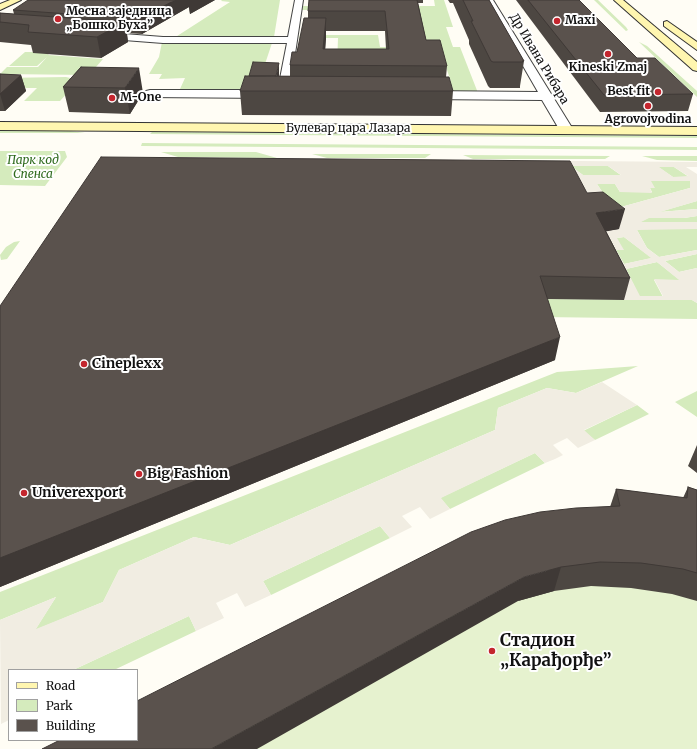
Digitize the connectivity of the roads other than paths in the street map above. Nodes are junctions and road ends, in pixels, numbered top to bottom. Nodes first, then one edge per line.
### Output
1 (17, 0) edge
2 (299, 0) edge
3 (489, 0) edge
4 (618, 0) edge
5 (0, 7) edge
6 (658, 17) dead end
7 (87, 35) edge
8 (292, 40) junction
9 (697, 48) edge
10 (697, 68) edge
11 (150, 94) dead end
12 (283, 94) junction
13 (296, 94) edge
14 (412, 95) edge
15 (546, 96) junction
16 (0, 126) edge
17 (567, 131) junction
18 (697, 131) edge
19 (0, 137) edge
20 (697, 141) edge

1 - 5 main road
2 - 8 street
3 - 15 street, Др Ивана Рибара
4 - 10 main road
6 - 9 main road
7 - 8 street
8 - 12 street
11 - 12 street
12 - 13 street
14 - 15 street
15 - 17 street, Др Ивана Рибара
16 - 17 main road, Булевар цара Лазара
17 - 18 main road, Булевар цара Лазара
19 - 20 main road, Булевар цара Лазара

